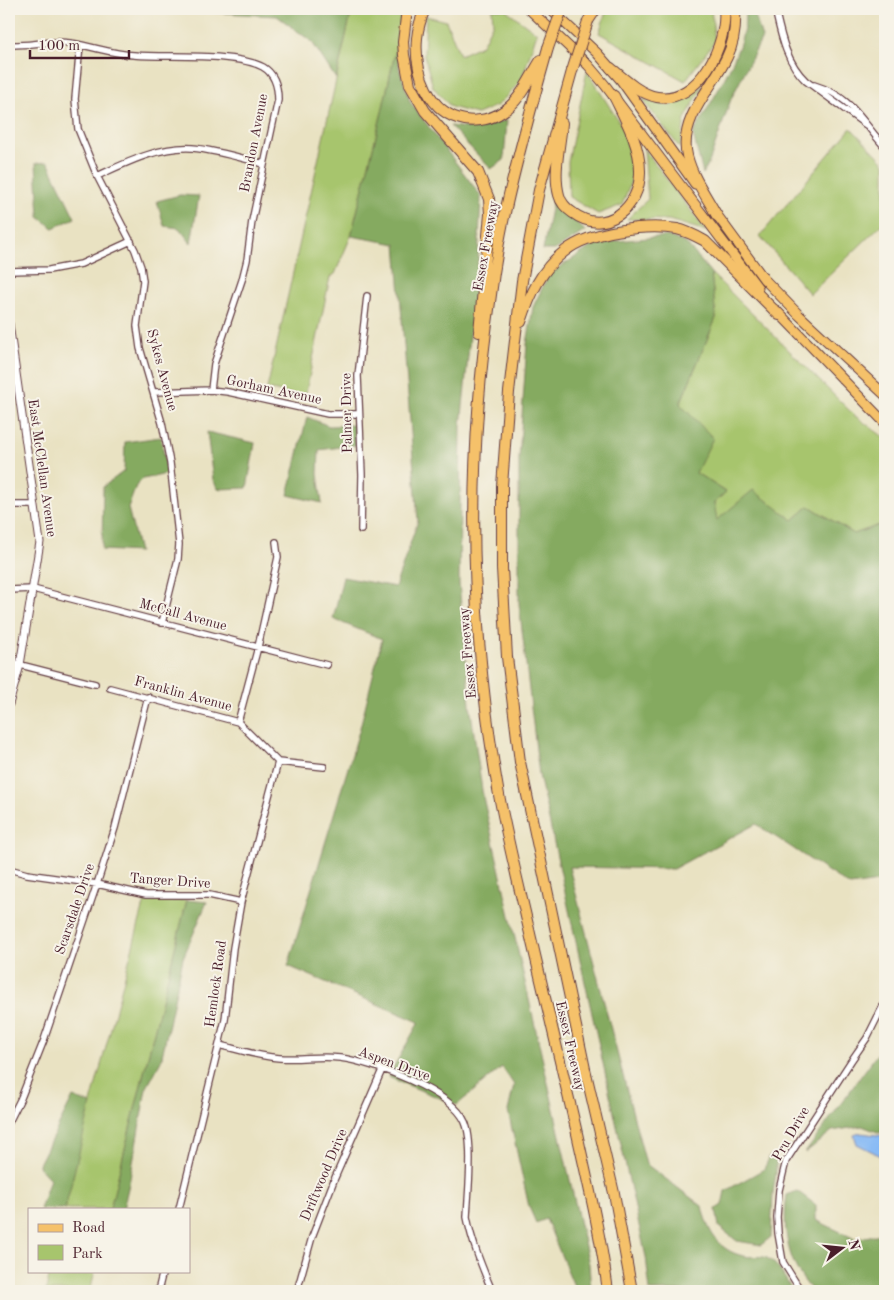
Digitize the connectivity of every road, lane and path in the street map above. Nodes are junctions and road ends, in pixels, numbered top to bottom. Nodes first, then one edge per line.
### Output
1 (407, 9) edge
2 (425, 9) edge
3 (529, 9) edge
4 (550, 9) edge
5 (556, 9) edge
6 (562, 9) edge
7 (595, 9) edge
8 (724, 9) edge
9 (735, 9) edge
10 (775, 9) edge
11 (556, 23) junction
12 (9, 45) edge
13 (80, 45) junction
14 (548, 48) junction
15 (611, 68) junction
16 (810, 84) junction
17 (566, 90) junction
18 (614, 96) junction
19 (866, 126) junction
20 (885, 147) edge
21 (264, 164) junction
22 (97, 176) junction
23 (717, 216) junction
24 (131, 241) junction
25 (9, 271) edge
26 (367, 296) dead end
27 (780, 315) junction
28 (9, 324) edge
29 (211, 390) junction
30 (853, 390) junction
31 (154, 392) junction
32 (509, 392) junction
33 (885, 396) edge
34 (359, 414) junction
35 (477, 414) junction
36 (885, 416) edge
37 (885, 422) edge
38 (9, 505) edge
39 (35, 505) junction
40 (361, 530) dead end
41 (276, 542) dead end
42 (33, 589) junction
43 (9, 590) edge
44 (162, 623) junction
45 (258, 647) junction
46 (9, 662) edge
47 (20, 665) junction
48 (327, 665) dead end
49 (95, 684) dead end
50 (110, 688) dead end
51 (148, 698) junction
52 (9, 704) edge
53 (238, 722) junction
54 (278, 762) junction
55 (324, 767) dead end
56 (9, 869) edge
57 (98, 884) junction
58 (241, 902) junction
59 (885, 1002) edge
60 (219, 1045) junction
61 (382, 1070) junction
62 (9, 1122) edge
63 (179, 1208) edge
64 (163, 1272) edge
65 (158, 1291) edge
66 (297, 1291) edge
67 (492, 1291) edge
68 (608, 1291) edge
69 (632, 1291) edge
70 (801, 1291) edge

1 - 35 highway
2 - 14 highway
3 - 18 main road
4 - 15 main road
5 - 11 highway, bridge
6 - 11 highway, Essex Freeway, bridge
7 - 17 highway, Essex Freeway, bridge
8 - 15 highway
9 - 23 highway
10 - 16 street
11 - 14 highway, Essex Freeway, bridge
12 - 13 street, Brandon Avenue
13 - 21 street, Brandon Avenue
13 - 22 street, Sykes Avenue
14 - 35 highway, Essex Freeway
15 - 23 main road
16 - 19 street
16 - 19 street
17 - 18 highway
17 - 32 highway, Essex Freeway
18 - 27 main road
19 - 20 street
21 - 22 street
21 - 29 street, Brandon Avenue
22 - 24 street, Sykes Avenue
23 - 33 main road
24 - 25 street
24 - 31 street, Sykes Avenue
26 - 34 street, Palmer Drive
27 - 30 main road
27 - 32 highway
28 - 39 street, East McClellan Avenue
29 - 31 street, Gorham Avenue
29 - 34 street, Gorham Avenue
30 - 36 main road
30 - 37 main road
31 - 44 street, Sykes Avenue
32 - 69 highway, Essex Freeway
34 - 40 street, Palmer Drive
35 - 68 highway, Essex Freeway
38 - 39 street
39 - 42 street, East McClellan Avenue
41 - 45 street
42 - 43 street, McCall Avenue
42 - 44 street, McCall Avenue
42 - 47 street, East McClellan Avenue
44 - 45 street, McCall Avenue
45 - 48 street, McCall Avenue
45 - 53 street
46 - 47 street
47 - 49 street
47 - 52 street, East McClellan Avenue
50 - 51 street, Franklin Avenue
51 - 53 street, Franklin Avenue
51 - 57 street, Scarsdale Drive
53 - 54 street, Franklin Avenue
54 - 55 street
54 - 58 street, Hemlock Road
56 - 57 street, Tanger Drive
57 - 58 street, Tanger Drive
57 - 62 street, Scarsdale Drive
58 - 60 street, Hemlock Road
59 - 70 street, Pru Drive
60 - 61 street, Aspen Drive
60 - 63 street, Hemlock Road
61 - 66 street, Driftwood Drive
61 - 67 street, Aspen Drive
64 - 65 street

